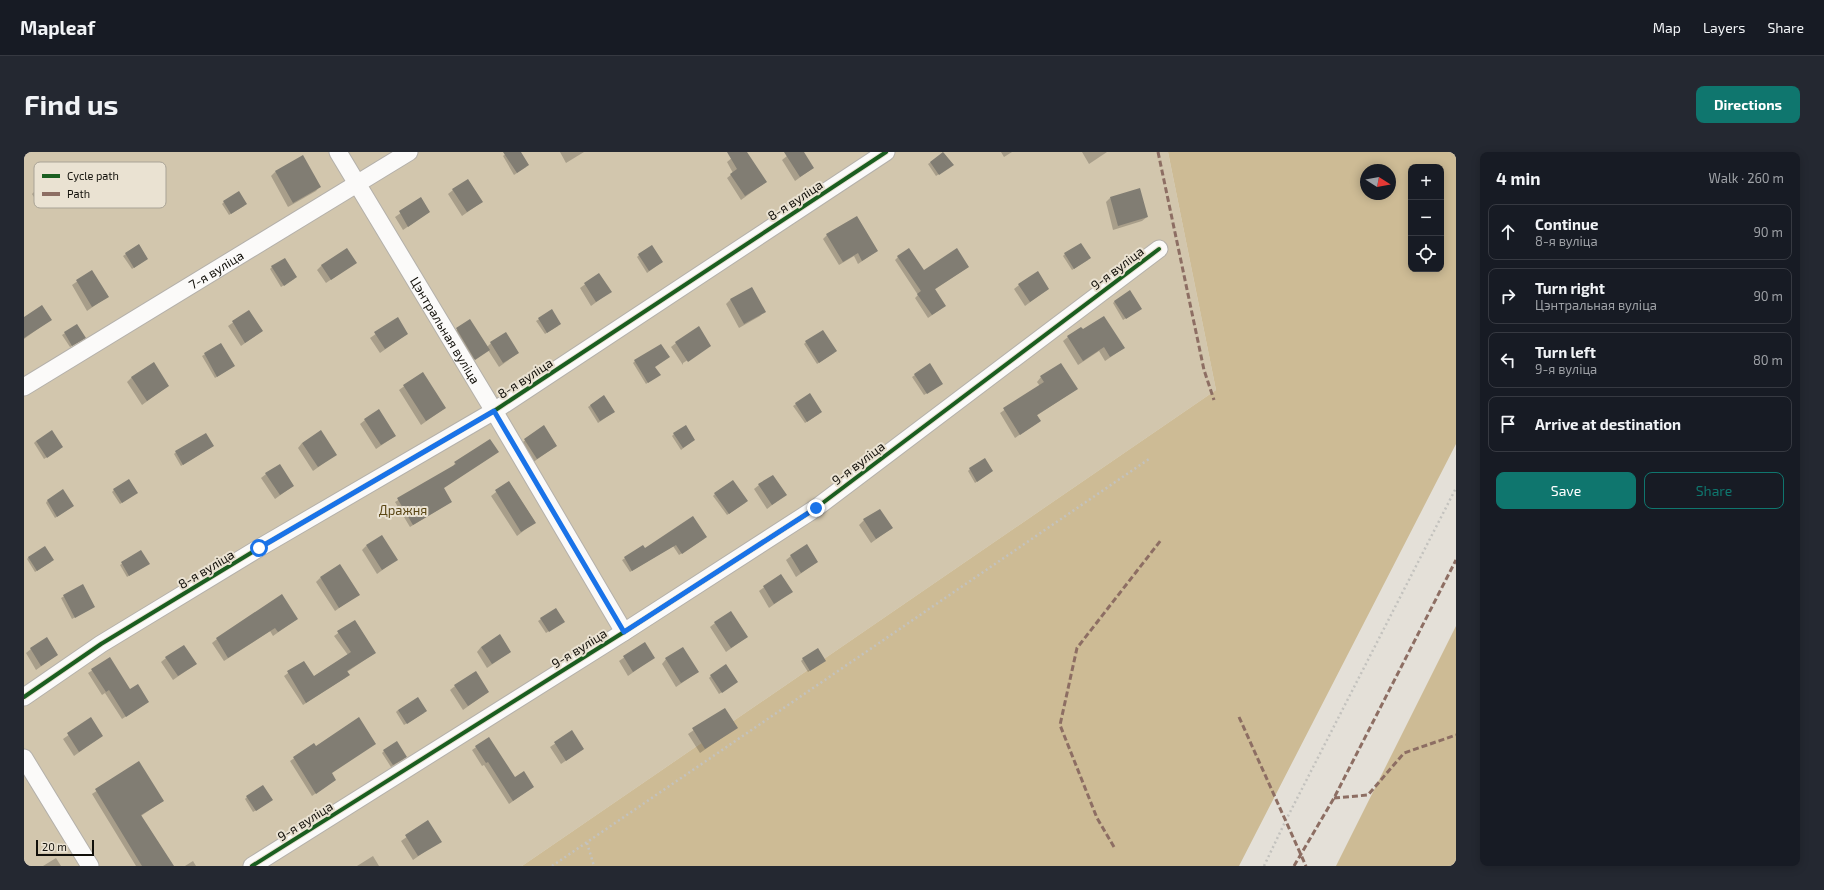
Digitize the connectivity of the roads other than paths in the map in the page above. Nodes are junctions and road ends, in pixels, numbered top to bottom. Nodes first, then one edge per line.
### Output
1 (338, 152) edge
2 (408, 152) edge
3 (886, 152) edge
4 (358, 184) junction
5 (1159, 249) dead end
6 (24, 387) edge
7 (494, 411) junction
8 (624, 632) junction
9 (24, 697) edge
10 (24, 758) edge
11 (90, 866) edge
12 (252, 866) edge

1 - 4 street, Цэнтральная вуліца
2 - 4 street, 7-я вуліца
3 - 7 street, 8-я вуліца
4 - 6 street, 7-я вуліца
4 - 7 street, Цэнтральная вуліца
5 - 8 street, 9-я вуліца
7 - 8 street, Цэнтральная вуліца
7 - 9 street, 8-я вуліца
8 - 12 street, 9-я вуліца
10 - 11 street

